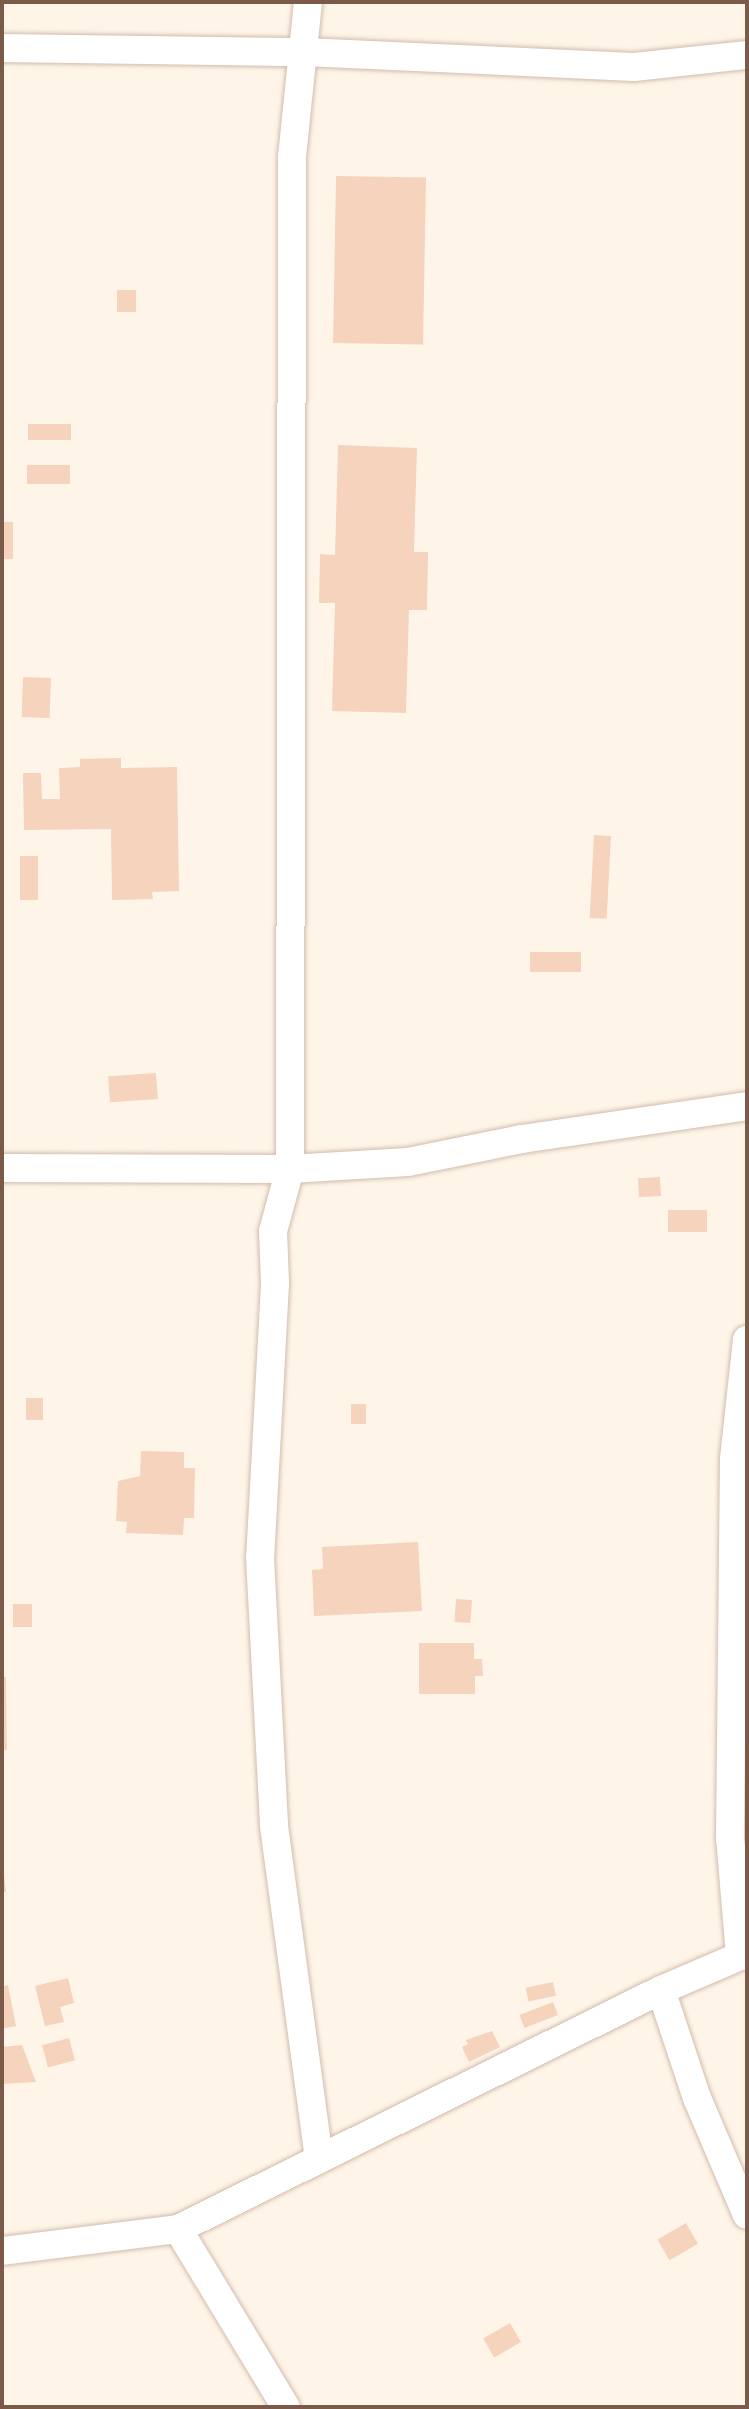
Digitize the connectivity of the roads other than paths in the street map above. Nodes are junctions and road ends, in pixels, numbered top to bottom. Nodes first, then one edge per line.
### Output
1 (308, 2) edge
2 (2, 48) edge
3 (304, 52) junction
4 (747, 55) edge
5 (747, 1106) edge
6 (2, 1168) edge
7 (290, 1169) junction
8 (747, 1340) edge
9 (744, 1954) edge
10 (661, 1990) junction
11 (319, 2158) junction
12 (747, 2215) edge
13 (178, 2229) junction
14 (2, 2251) edge
15 (286, 2407) edge

1 - 3 street
2 - 3 street
3 - 4 street
3 - 7 street
5 - 7 street
6 - 7 street
7 - 11 street
8 - 9 street
9 - 10 street
10 - 11 street
10 - 12 street
11 - 13 street
13 - 14 street
13 - 15 street

